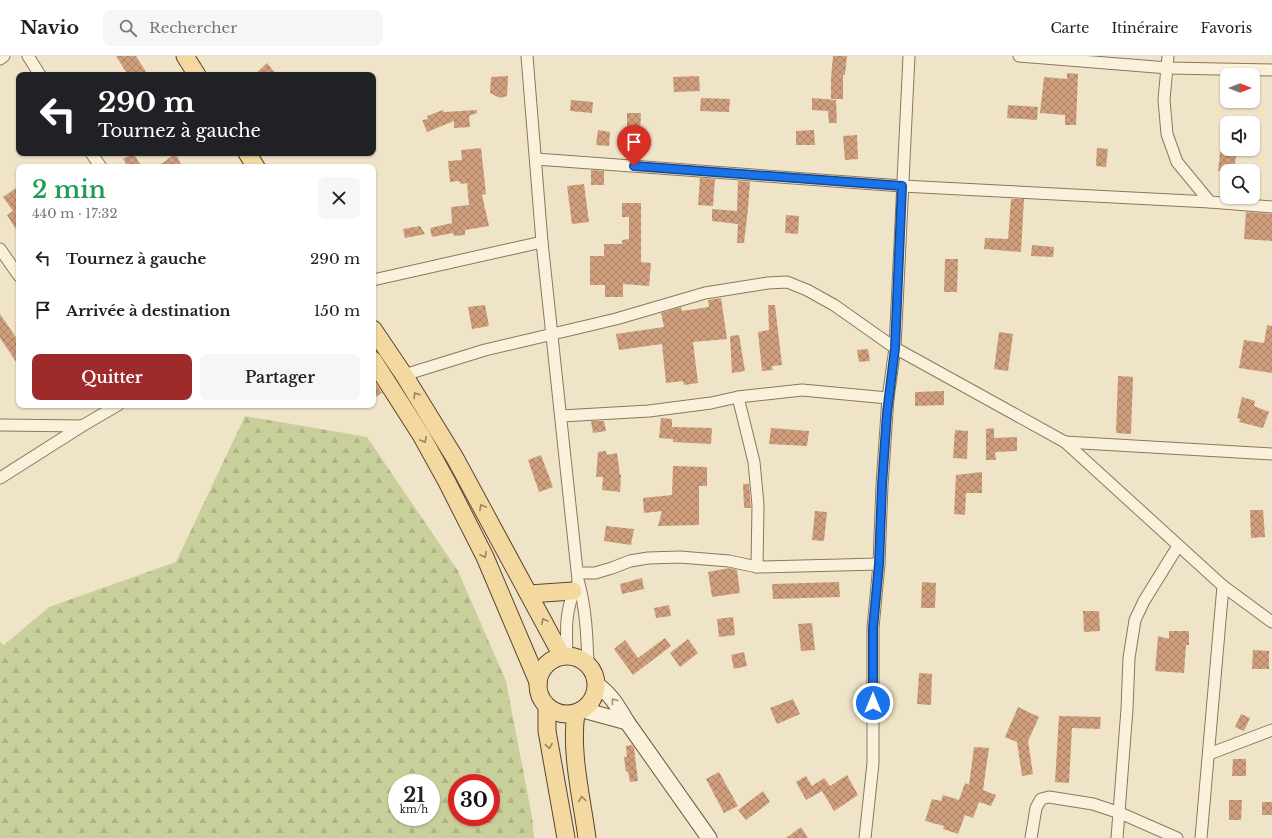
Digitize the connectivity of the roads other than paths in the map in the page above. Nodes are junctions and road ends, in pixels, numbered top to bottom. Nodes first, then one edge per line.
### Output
1 (4, 56) edge
2 (28, 56) edge
3 (186, 56) edge
4 (527, 56) edge
5 (909, 56) edge
6 (1019, 56) edge
7 (1168, 56) edge
8 (0, 58) edge
9 (1168, 68) junction
10 (1272, 70) edge
11 (38, 72) edge
12 (195, 72) edge
13 (536, 159) junction
14 (902, 186) junction
15 (1210, 202) junction
16 (1272, 207) edge
17 (542, 242) junction
18 (0, 249) edge
19 (16, 272) edge
20 (376, 279) edge
21 (376, 333) edge
22 (551, 334) junction
23 (895, 348) junction
24 (376, 365) edge
25 (404, 375) junction
26 (738, 397) junction
27 (888, 398) junction
28 (112, 408) edge
29 (561, 416) junction
30 (0, 425) edge
31 (82, 426) junction
32 (1065, 442) junction
33 (1272, 454) edge
34 (0, 478) edge
35 (1178, 546) junction
36 (879, 564) junction
37 (757, 568) junction
38 (576, 582) junction
39 (1223, 586) junction
40 (529, 594) junction
41 (1272, 622) edge
42 (565, 656) junction
43 (588, 664) junction
44 (538, 682) junction
45 (596, 684) junction
46 (547, 707) junction
47 (580, 712) junction
48 (627, 722) junction
49 (1272, 730) edge
50 (1209, 754) junction
51 (1120, 813) junction
52 (566, 838) edge
53 (587, 838) edge
54 (709, 838) edge
55 (865, 838) edge
56 (1031, 838) edge
57 (1117, 838) edge
58 (1177, 838) edge
59 (1201, 838) edge

1 - 8 street
2 - 11 street
3 - 12 main road
4 - 13 street
5 - 14 street
6 - 9 street
7 - 9 street
9 - 10 street
9 - 15 street
13 - 14 street
13 - 17 street
14 - 15 street
14 - 23 street
15 - 16 street
17 - 20 street
17 - 22 street
18 - 19 street
21 - 25 main road
22 - 23 street
22 - 25 street
22 - 29 street
23 - 27 street
23 - 32 street
24 -> 44 main road
40 -> 25 main road
26 - 27 street
26 - 29 street
26 - 37 street
27 - 36 street
28 - 31 street
29 - 38 street
30 - 31 street
31 - 34 street
32 - 33 street
32 - 35 street
35 - 39 street
35 - 51 street
36 - 37 street
36 - 55 street
37 - 38 street
38 - 40 main road
38 - 42 street
38 - 43 street
39 - 41 street
39 - 50 street
42 -> 40 main road
42 - 43 main road
42 - 44 main road
43 - 45 main road
44 - 46 main road
45 - 47 main road
48 -> 45 main road
46 - 47 main road
46 -> 52 main road
47 - 48 main road
53 -> 47 main road
48 - 54 main road
49 - 50 street
50 - 59 street
51 - 56 street
51 - 57 street
51 - 58 street

